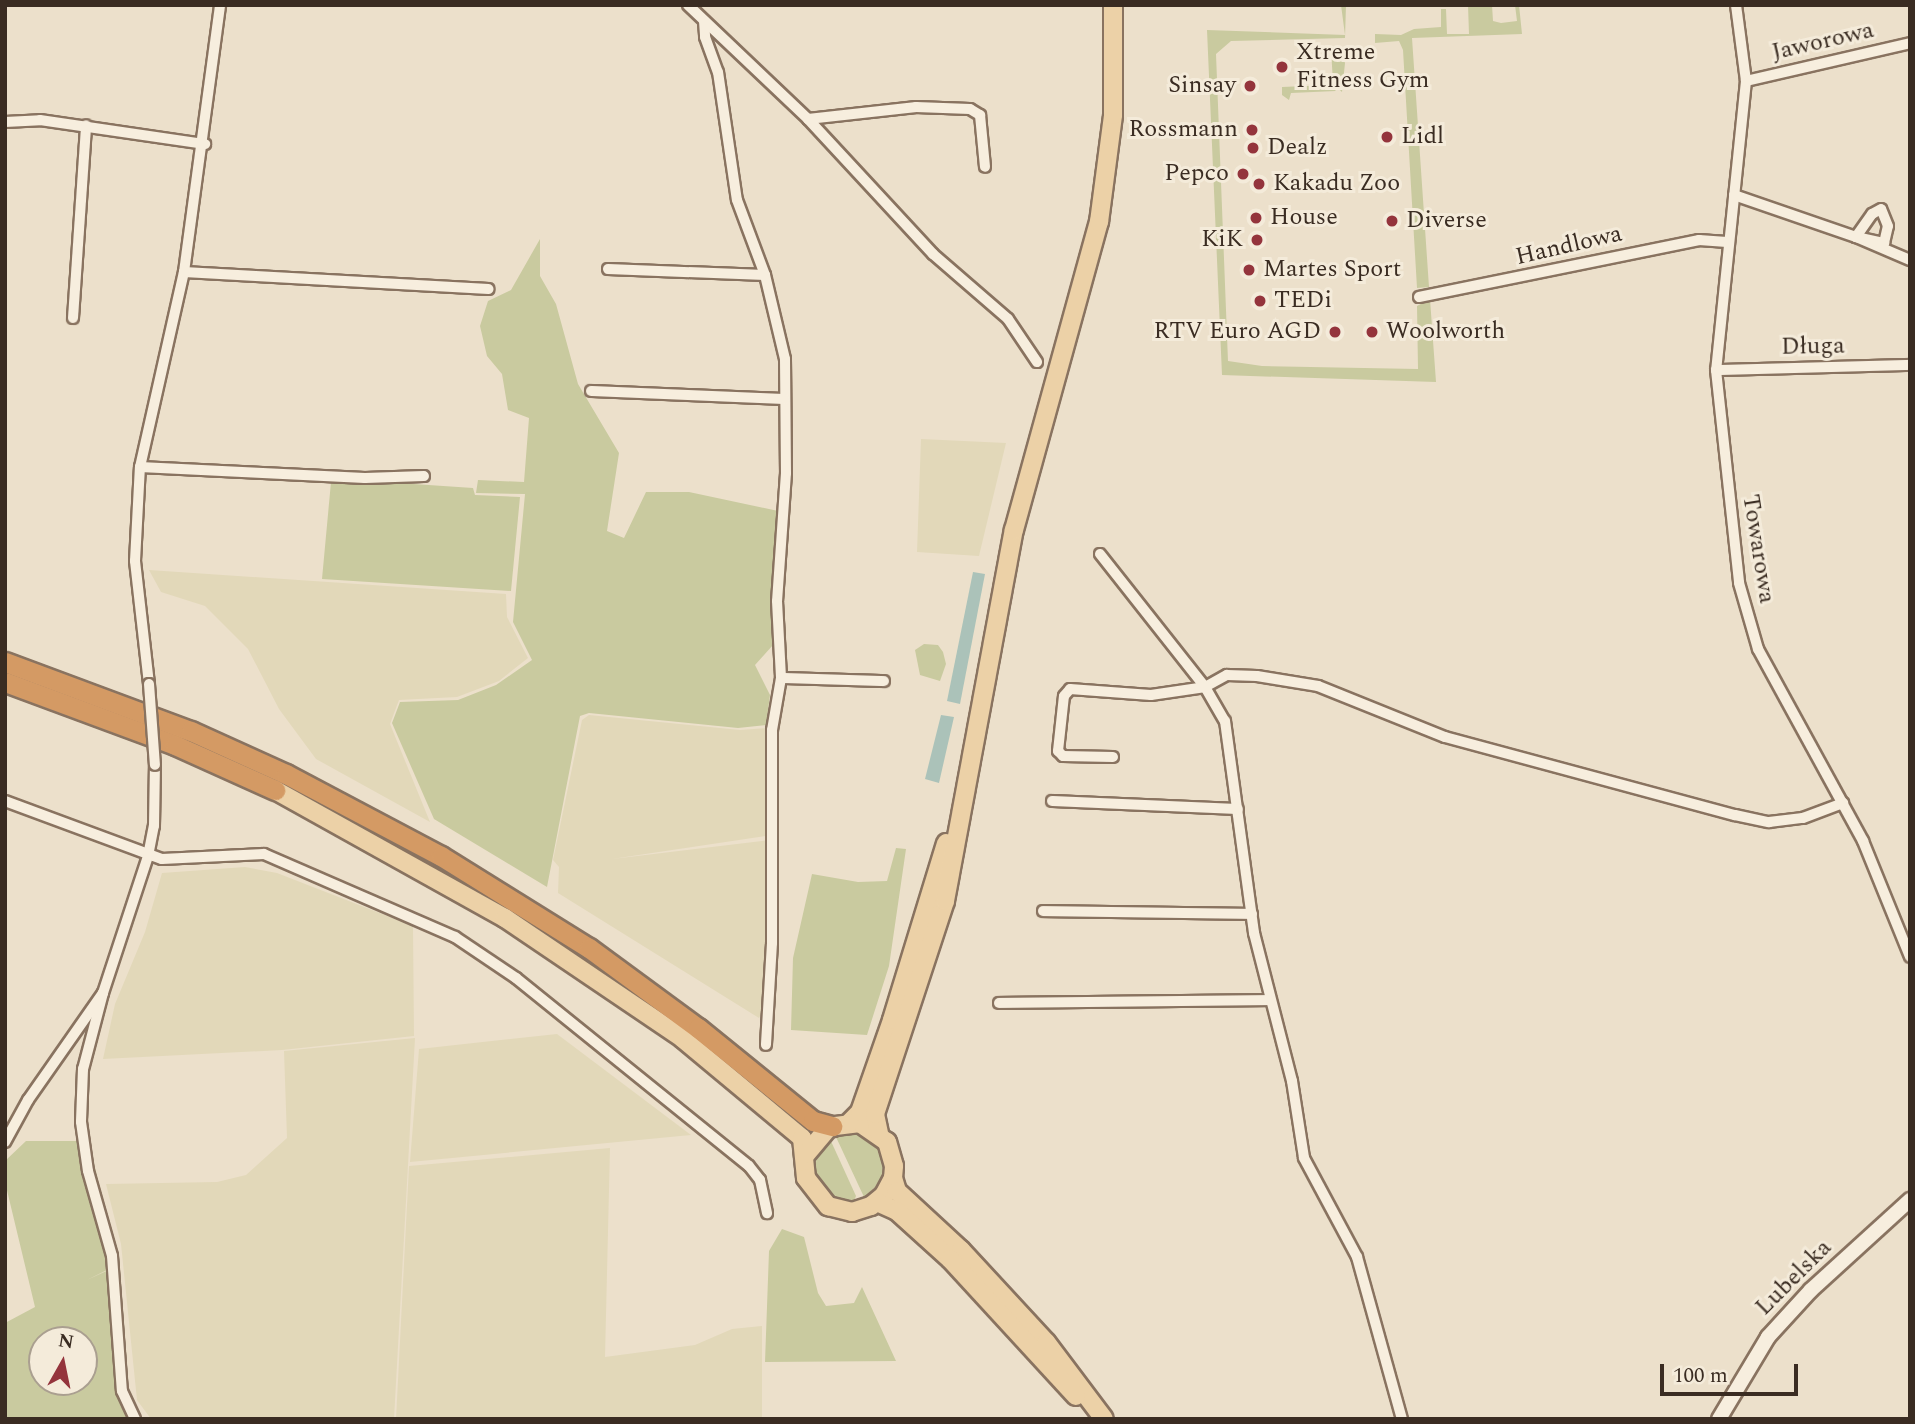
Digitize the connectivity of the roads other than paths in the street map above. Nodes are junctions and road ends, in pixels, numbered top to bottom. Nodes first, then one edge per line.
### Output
1 (220, 5) edge
2 (688, 5) edge
3 (1113, 5) edge
4 (1736, 5) edge
5 (705, 21) junction
6 (1910, 43) edge
7 (1746, 81) junction
8 (808, 119) junction
9 (5, 122) edge
10 (86, 125) junction
11 (205, 144) junction
12 (985, 167) dead end
13 (1734, 195) junction
14 (1727, 242) junction
15 (1904, 258) edge
16 (608, 270) dead end
17 (184, 272) junction
18 (765, 275) junction
19 (489, 289) dead end
20 (1419, 297) dead end
21 (73, 318) dead end
22 (1037, 362) dead end
23 (1910, 365) edge
24 (1716, 370) junction
25 (591, 391) dead end
26 (786, 399) junction
27 (140, 467) junction
28 (424, 476) dead end
29 (1100, 554) dead end
30 (5, 662) edge
31 (781, 678) junction
32 (884, 681) dead end
33 (5, 682) edge
34 (1205, 687) junction
35 (1113, 757) dead end
36 (966, 776) junction
37 (275, 790) joint
38 (5, 801) edge
39 (1052, 801) dead end
40 (1843, 803) junction
41 (1238, 810) junction
42 (148, 856) junction
43 (1043, 911) dead end
44 (1252, 914) junction
45 (1910, 957) edge
46 (103, 993) junction
47 (1270, 1000) junction
48 (999, 1003) dead end
49 (766, 1045) dead end
50 (841, 1124) junction
51 (878, 1133) junction
52 (5, 1142) edge
53 (806, 1154) junction
54 (893, 1178) junction
55 (1910, 1200) edge
56 (877, 1202) junction
57 (767, 1213) dead end
58 (135, 1419) edge
59 (1098, 1419) edge
60 (1104, 1419) edge
61 (1402, 1419) edge
62 (1719, 1419) edge

1 - 11 street
2 - 5 street
3 - 36 main road
4 - 7 street, Towarowa
5 - 8 street
5 - 18 street
6 - 7 street, Jaworowa
7 - 13 street, Towarowa
8 - 12 street
8 - 22 street
9 - 10 street
10 - 11 street
10 - 21 street
11 - 17 street
13 - 14 street, Towarowa
13 - 15 street
14 - 20 street, Handlowa
14 - 24 street, Towarowa
16 - 18 street
17 - 19 street
17 - 27 street
18 - 26 street
23 - 24 street, Długa
24 - 40 street, Towarowa
25 - 26 street
26 - 31 street
27 - 28 street
27 - 42 street, bridge
29 - 34 street
30 - 50 highway
31 - 32 street
31 - 49 street
33 - 37 highway
34 - 35 street
34 - 40 street
34 - 41 street
36 - 50 main road
36 - 51 main road
37 - 53 main road
38 - 42 street
39 - 41 street
40 - 45 street, Towarowa
41 - 44 street
42 - 46 street
42 - 57 street
43 - 44 street
44 - 47 street
46 - 52 street
46 - 58 street
47 - 48 street
47 - 61 street
50 - 51 main road
50 - 53 main road
51 - 54 main road
53 - 56 main road
54 - 56 main road
54 - 60 main road
55 - 62 street, Lubelska
56 - 59 main road

